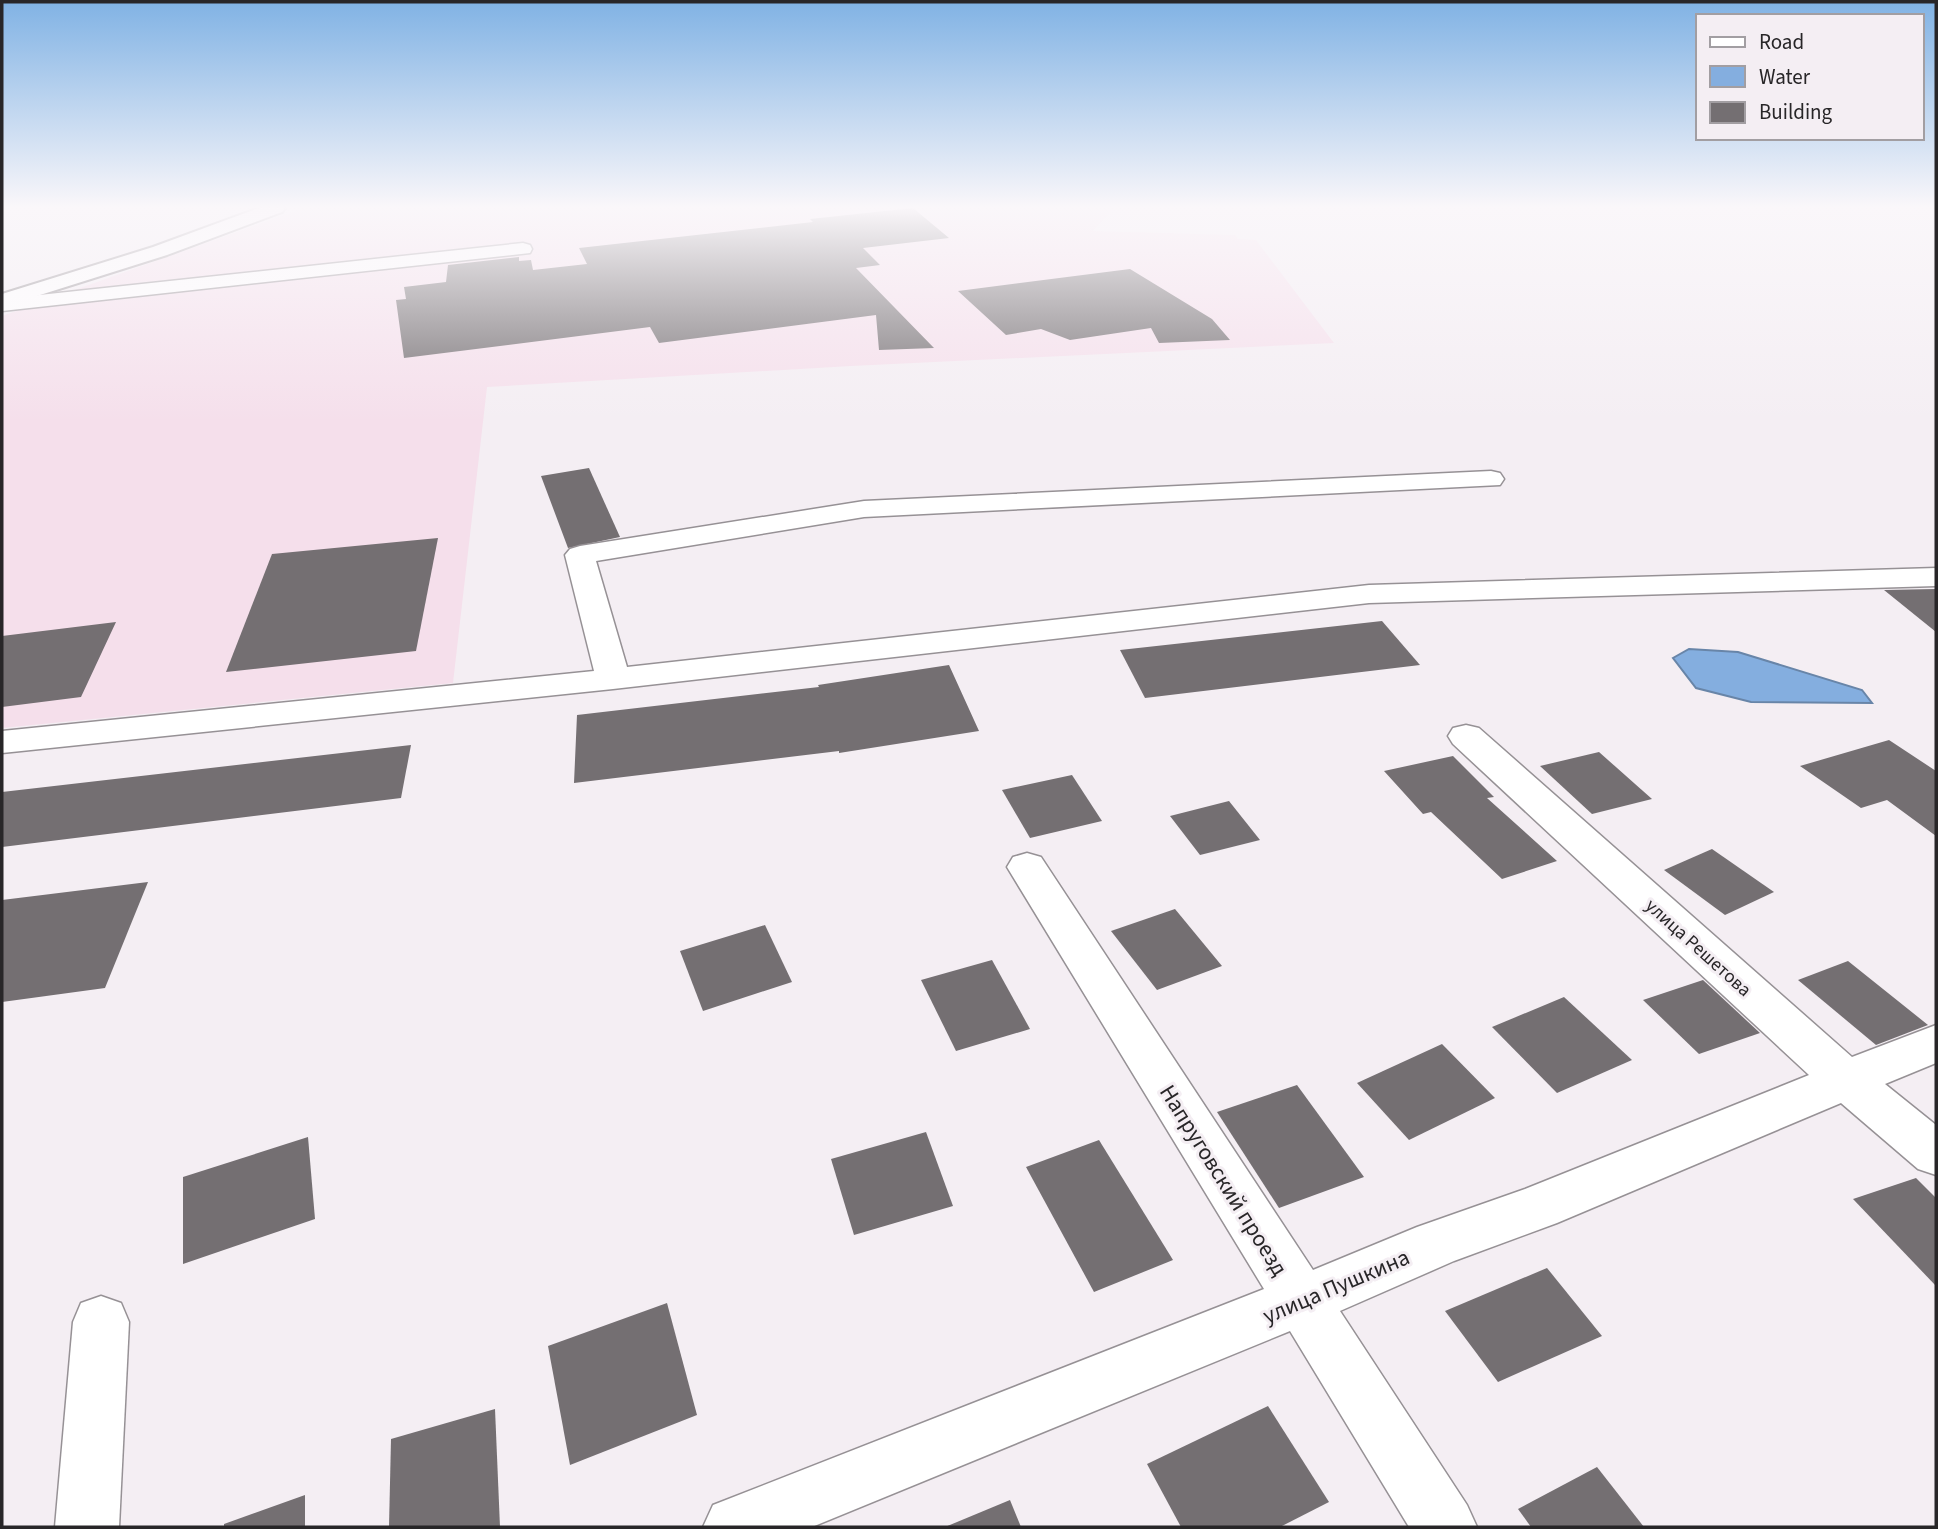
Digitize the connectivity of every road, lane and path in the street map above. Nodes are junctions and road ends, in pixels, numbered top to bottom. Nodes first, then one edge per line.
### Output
1 (73, 279) edge
2 (230, 279) edge
3 (2, 303) edge
4 (1491, 478) dead end
5 (1936, 578) edge
6 (613, 679) junction
7 (1466, 736) dead end
8 (2, 742) edge
9 (1027, 867) dead end
10 (1936, 1043) edge
11 (1846, 1080) junction
12 (1936, 1154) edge
13 (1300, 1301) junction
14 (101, 1322) dead end
15 (87, 1527) edge
16 (735, 1527) edge
17 (1445, 1527) edge

1 - 3 highway
2 - 3 street
4 - 6 street
5 - 6 street
6 - 8 street
7 - 11 street, улица Решетова
9 - 13 street, Напруговский проезд
10 - 11 street, улица Пушкина
11 - 12 street, улица Решетова
11 - 13 street, улица Пушкина
13 - 16 street, улица Пушкина
13 - 17 street, Напруговский проезд
14 - 15 street

